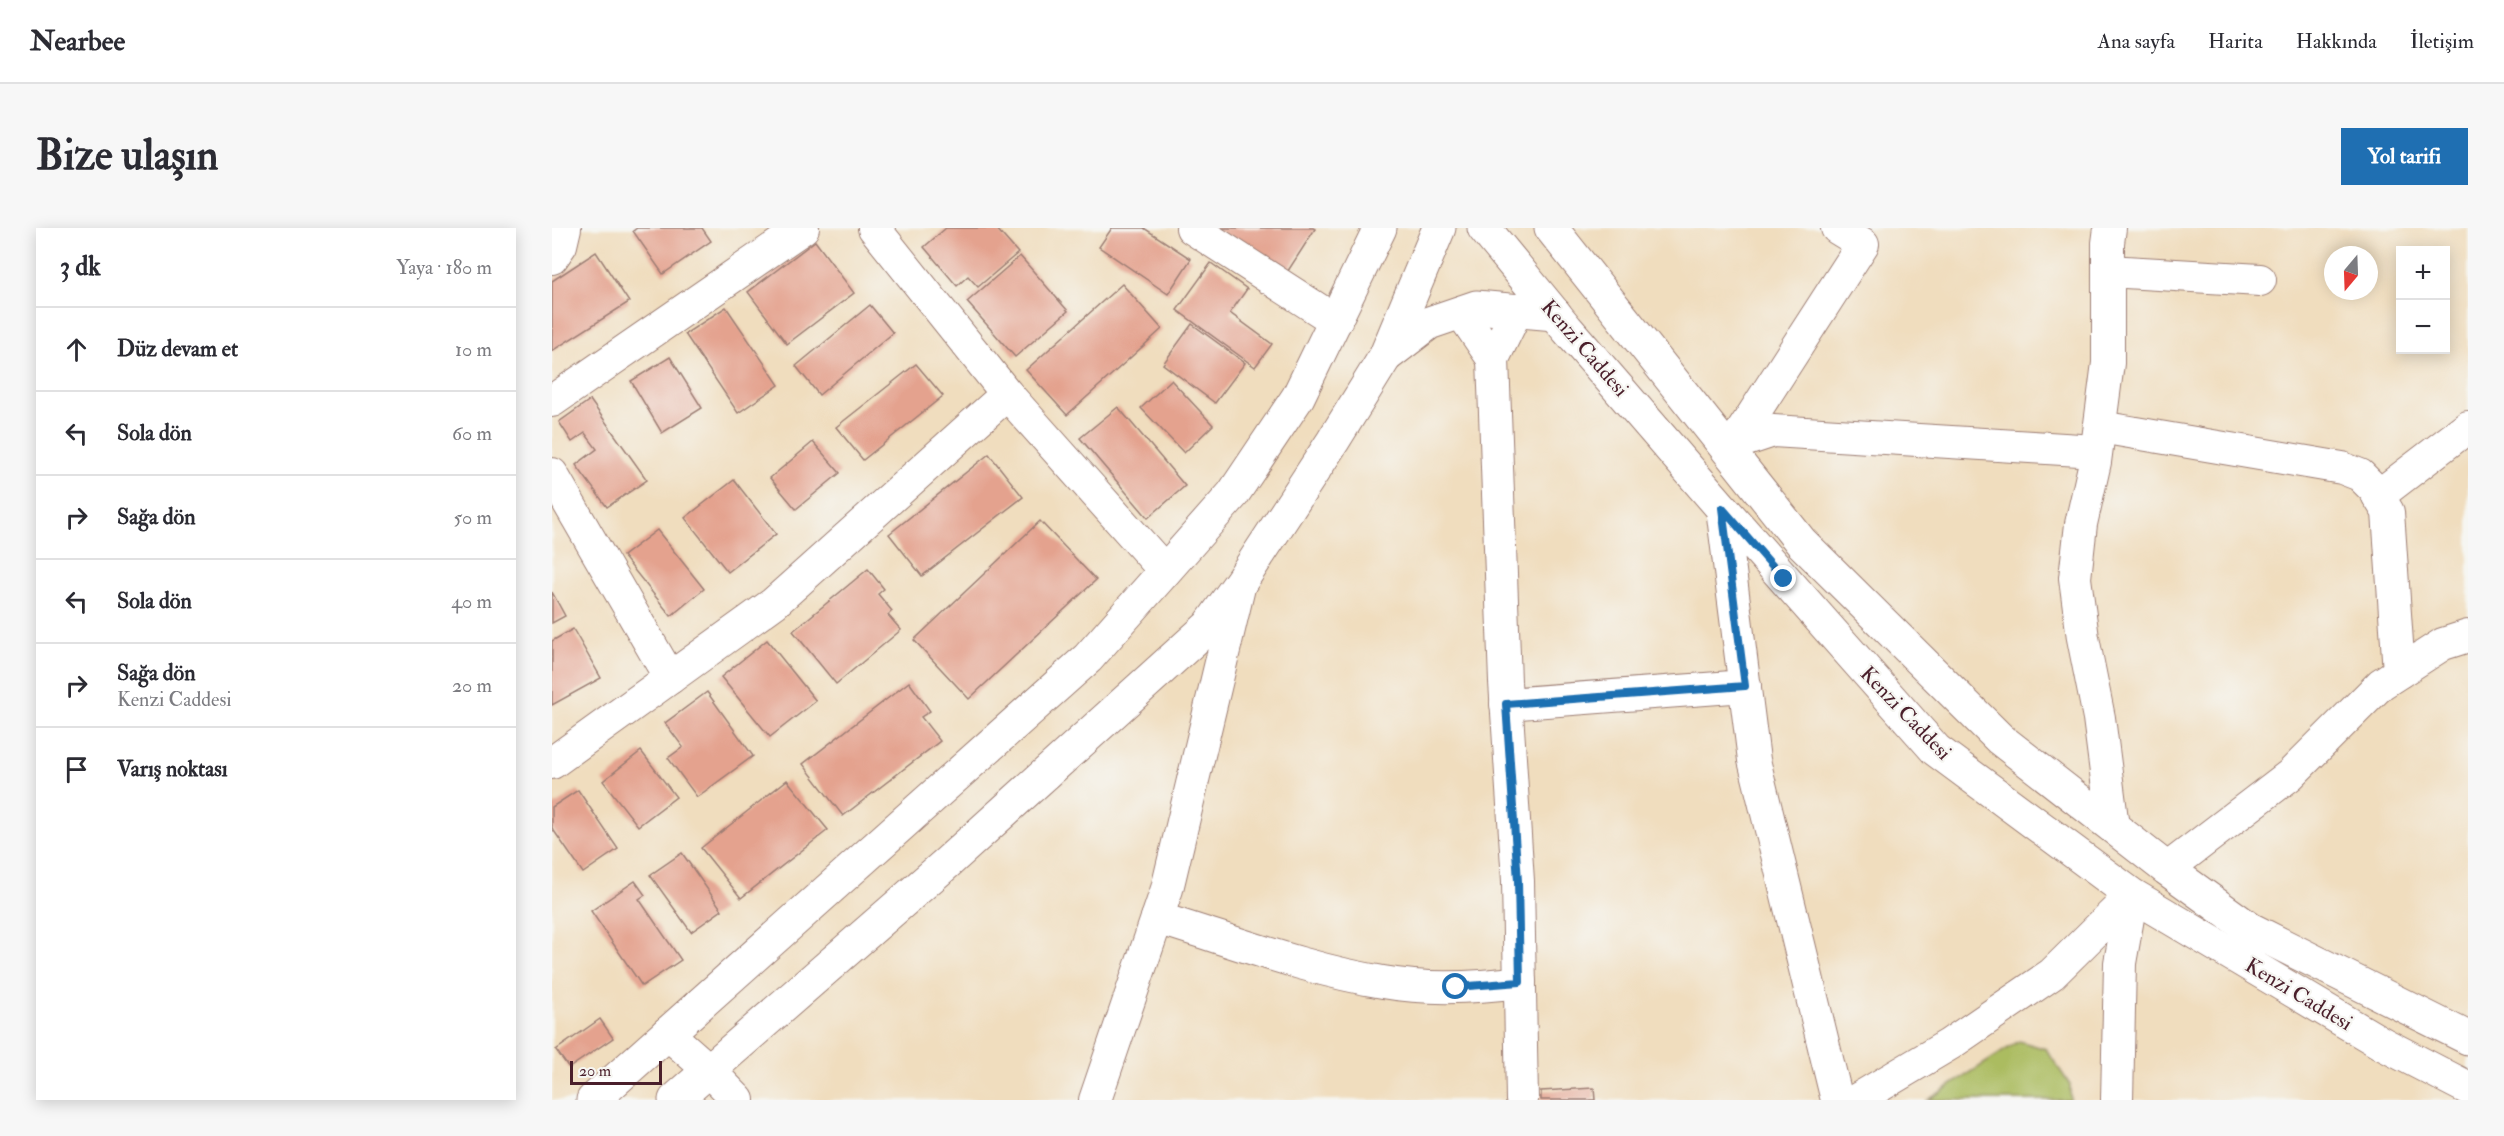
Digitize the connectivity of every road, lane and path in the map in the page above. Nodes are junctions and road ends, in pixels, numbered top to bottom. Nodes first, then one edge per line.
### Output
1 (564, 228) edge
2 (803, 228) edge
3 (874, 228) edge
4 (1192, 228) edge
5 (1380, 228) edge
6 (1439, 228) edge
7 (1484, 228) edge
8 (1552, 228) edge
9 (1837, 228) edge
10 (2110, 228) edge
11 (1865, 236) edge
12 (552, 258) edge
13 (2108, 271) junction
14 (2260, 280) dead end
15 (1517, 310) junction
16 (1461, 312) junction
17 (1555, 314) junction
18 (1336, 321) junction
19 (1385, 357) junction
20 (1493, 359) junction
21 (1007, 394) junction
22 (552, 401) edge
23 (2468, 427) edge
24 (2098, 439) junction
25 (552, 474) edge
26 (2378, 496) junction
27 (1722, 508) junction
28 (1165, 571) junction
29 (1240, 583) junction
30 (2468, 636) edge
31 (2399, 672) junction
32 (670, 678) junction
33 (1745, 686) junction
34 (1506, 704) junction
35 (552, 763) edge
36 (2113, 827) junction
37 (2167, 869) junction
38 (2132, 895) junction
39 (1157, 918) junction
40 (1520, 982) junction
41 (667, 1034) junction
42 (2468, 1038) edge
43 (709, 1070) junction
44 (2468, 1088) edge
45 (593, 1100) edge
46 (675, 1100) edge
47 (738, 1100) edge
48 (1095, 1100) edge
49 (1522, 1100) edge
50 (1837, 1100) edge
51 (1856, 1100) edge
52 (2117, 1100) edge

1 - 12 street
2 - 22 street
3 - 21 street
4 - 18 street
5 - 18 main road
6 - 19 main road
7 - 17 main road, Kenzi Caddesi
8 - 36 main road, Kenzi Caddesi
9 - 11 street
10 - 13 street
11 - 24 street
13 - 14 street
13 - 24 street
15 - 16 main road
15 - 17 main road
15 - 20 street
16 - 19 main road
16 - 20 street
17 - 27 main road, Kenzi Caddesi
18 - 28 main road
19 - 29 main road
20 - 34 street
21 - 28 street
21 - 32 street
23 - 26 street
24 - 26 street
24 - 36 street
25 - 32 street
26 - 31 street
27 - 33 street
27 - 38 main road, Kenzi Caddesi
28 - 41 main road
29 - 39 street
29 - 43 main road
30 - 31 street
31 - 37 street
32 - 35 street
33 - 34 street
33 - 50 street
34 - 40 street
36 - 37 main road, Kenzi Caddesi
37 - 42 main road, Kenzi Caddesi
38 - 44 main road, Kenzi Caddesi
38 - 51 street
38 - 52 street
39 - 40 street
39 - 48 street
40 - 49 street
41 - 43 street
41 - 45 main road
43 - 46 main road
43 - 47 street

